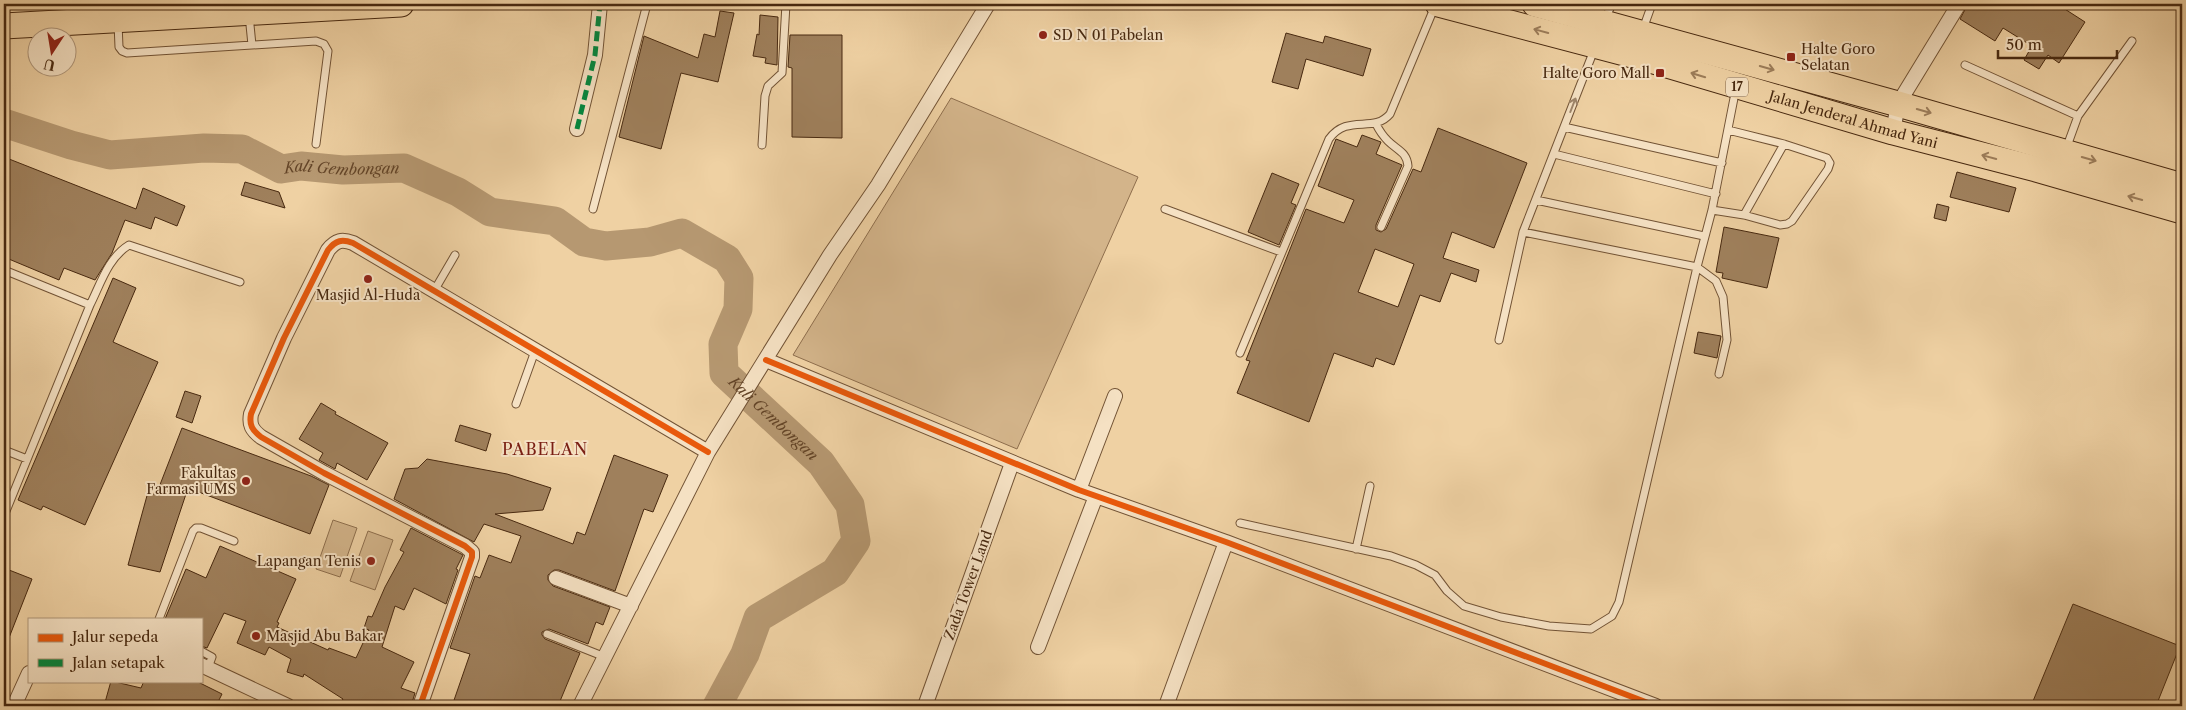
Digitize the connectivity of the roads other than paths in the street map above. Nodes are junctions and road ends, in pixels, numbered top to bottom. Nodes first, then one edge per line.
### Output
1 (401, 4) edge
2 (600, 4) edge
3 (648, 4) edge
4 (786, 4) edge
5 (988, 4) edge
6 (1437, 4) edge
7 (1535, 4) edge
8 (1652, 4) edge
9 (1959, 4) edge
10 (1595, 12) edge
11 (249, 13) junction
12 (118, 20) junction
13 (4, 26) edge
14 (1642, 32) junction
15 (2132, 41) dead end
16 (252, 45) junction
17 (1596, 46) junction
18 (1965, 65) dead end
19 (1736, 87) junction
20 (1898, 104) junction
21 (2078, 116) junction
22 (1376, 124) junction
23 (1564, 127) junction
24 (577, 130) dead end
25 (1728, 130) junction
26 (1893, 132) junction
27 (316, 144) dead end
28 (1784, 144) junction
29 (762, 145) dead end
30 (2065, 152) junction
31 (1554, 154) junction
32 (1722, 163) junction
33 (2182, 186) edge
34 (1716, 194) junction
35 (1536, 200) junction
36 (593, 209) dead end
37 (1166, 209) dead end
38 (1712, 210) junction
39 (2182, 211) edge
40 (1744, 215) junction
41 (1381, 227) dead end
42 (1523, 232) junction
43 (1704, 236) junction
44 (1281, 252) junction
45 (455, 255) dead end
46 (1697, 267) junction
47 (4, 270) edge
48 (240, 282) dead end
49 (434, 291) junction
50 (90, 305) junction
51 (1499, 340) dead end
52 (534, 351) junction
53 (1240, 353) dead end
54 (766, 360) junction
55 (1719, 374) dead end
56 (1115, 396) dead end
57 (516, 404) dead end
58 (4, 450) edge
59 (708, 452) junction
60 (27, 459) junction
61 (1012, 464) junction
62 (1370, 486) dead end
63 (1079, 490) junction
64 (1096, 496) junction
65 (4, 516) edge
66 (1240, 523) dead end
67 (234, 541) dead end
68 (1226, 542) junction
69 (1356, 549) junction
70 (556, 578) dead end
71 (630, 606) junction
72 (159, 618) edge
73 (547, 634) dead end
74 (1038, 647) dead end
75 (202, 652) edge
76 (605, 657) junction
77 (204, 667) edge
78 (28, 675) edge
79 (14, 706) edge
80 (286, 706) edge
81 (420, 706) edge
82 (580, 706) edge
83 (925, 706) edge
84 (1166, 706) edge
85 (1656, 706) edge

1 - 11 highway
2 - 24 street
3 - 36 lane
4 - 29 lane
5 - 54 street
17 -> 6 highway, Jalan Jenderal Ahmad Yani / 17
6 - 22 lane
7 - 10 highway, Jalan Jenderal Ahmad Yani / 17
8 - 14 lane
9 - 20 street
10 - 14 highway, Jalan Jenderal Ahmad Yani / 17
11 - 12 highway
11 - 16 lane
12 - 13 highway
12 - 16 lane
14 -> 20 highway, Jalan Jenderal Ahmad Yani / 17
15 - 21 lane
16 - 27 lane
19 -> 17 highway, Jalan Jenderal Ahmad Yani / 17
23 -> 17 lane
18 - 21 lane
19 - 25 lane
19 - 26 highway, Jalan Jenderal Ahmad Yani / 17
20 - 26 street
20 -> 30 highway, Jalan Jenderal Ahmad Yani / 17
21 - 30 lane
22 - 41 lane
22 - 44 lane
23 - 31 lane
23 - 32 lane
25 - 28 lane
25 - 32 lane
39 -> 26 highway, Jalan Jenderal Ahmad Yani / 17
28 - 40 lane
28 - 40 lane
30 -> 33 highway, Jalan Jenderal Ahmad Yani / 17
31 - 34 lane
31 - 35 lane
32 - 34 lane
34 - 38 lane
35 - 42 lane
35 - 43 lane
37 - 44 lane
38 - 40 lane
38 - 43 lane
42 - 46 lane
42 - 51 lane
43 - 46 lane
44 - 53 lane
45 - 49 lane
46 - 55 lane
46 - 69 lane
47 - 50 lane
48 - 50 lane
49 - 52 street
49 - 81 street
50 - 60 lane
52 - 57 lane
52 - 59 street
54 - 59 street
54 - 61 street
56 - 63 street
58 - 60 lane
59 - 71 street
60 - 65 lane
61 - 63 street
61 - 83 street, Zada Tower Land
62 - 69 lane
63 - 64 street
64 - 68 street
64 - 74 street
66 - 69 lane
67 - 72 lane
68 - 84 street
68 - 85 street
70 - 71 street
71 - 76 street
73 - 76 lane
75 - 77 lane
76 - 82 street
77 - 80 street
78 - 79 street

